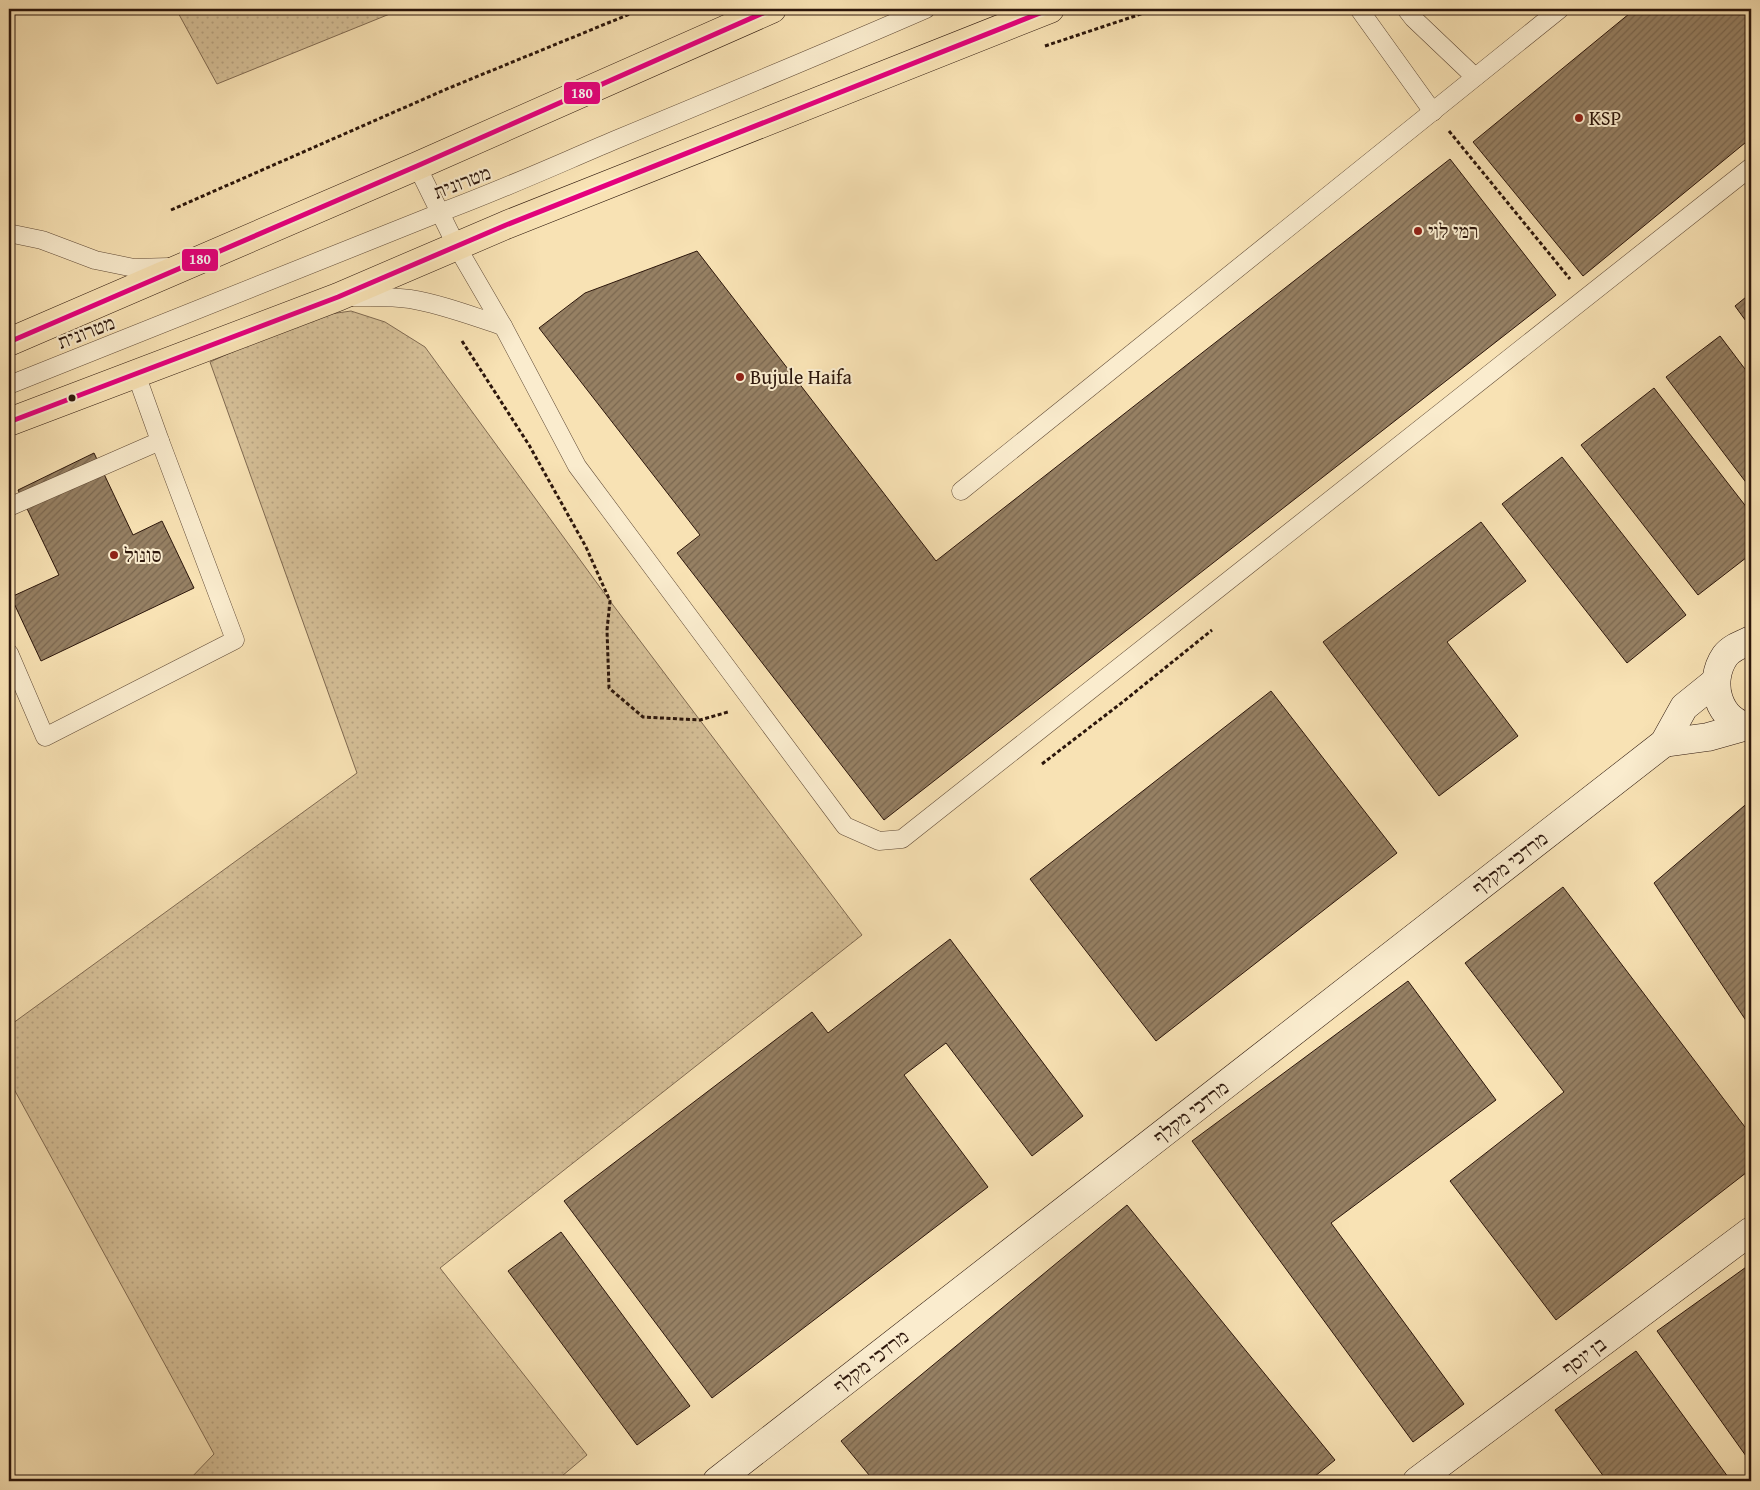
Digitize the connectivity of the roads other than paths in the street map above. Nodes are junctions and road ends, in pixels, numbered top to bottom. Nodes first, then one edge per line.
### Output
1 (772, 9) edge
2 (926, 9) edge
3 (1050, 9) edge
4 (1359, 9) edge
5 (1560, 9) edge
6 (1411, 12) edge
7 (1475, 77) junction
8 (1432, 112) junction
9 (417, 166) junction
10 (1751, 167) edge
11 (439, 213) junction
12 (9, 234) edge
13 (457, 247) junction
14 (185, 267) junction
15 (338, 297) junction
16 (503, 326) junction
17 (9, 342) edge
18 (136, 374) junction
19 (9, 385) edge
20 (9, 422) edge
21 (160, 441) junction
22 (960, 491) dead end
23 (9, 507) edge
24 (1751, 640) edge
25 (9, 653) edge
26 (1715, 682) junction
27 (1749, 727) edge
28 (1664, 743) junction
29 (1751, 1231) edge
30 (717, 1481) edge
31 (1416, 1481) edge

1 - 9 main road
2 - 11 lane, מטרונית
3 - 13 main road
4 - 8 lane
5 - 7 lane
6 - 7 lane
7 - 8 lane
8 - 22 lane
9 - 11 lane
9 - 14 main road
10 - 16 lane
11 - 13 lane
11 - 19 lane, מטרונית
12 - 14 lane
13 - 15 main road
13 - 16 lane
14 - 17 main road
15 - 16 lane
15 - 18 main road
18 - 20 main road
18 - 21 lane
21 - 23 lane
21 - 25 lane
24 - 26 street
26 - 27 street
26 - 28 street, מרדכי מקלף
27 - 28 street
28 - 30 street, מרדכי מקלף
29 - 31 street, בן יוסף

